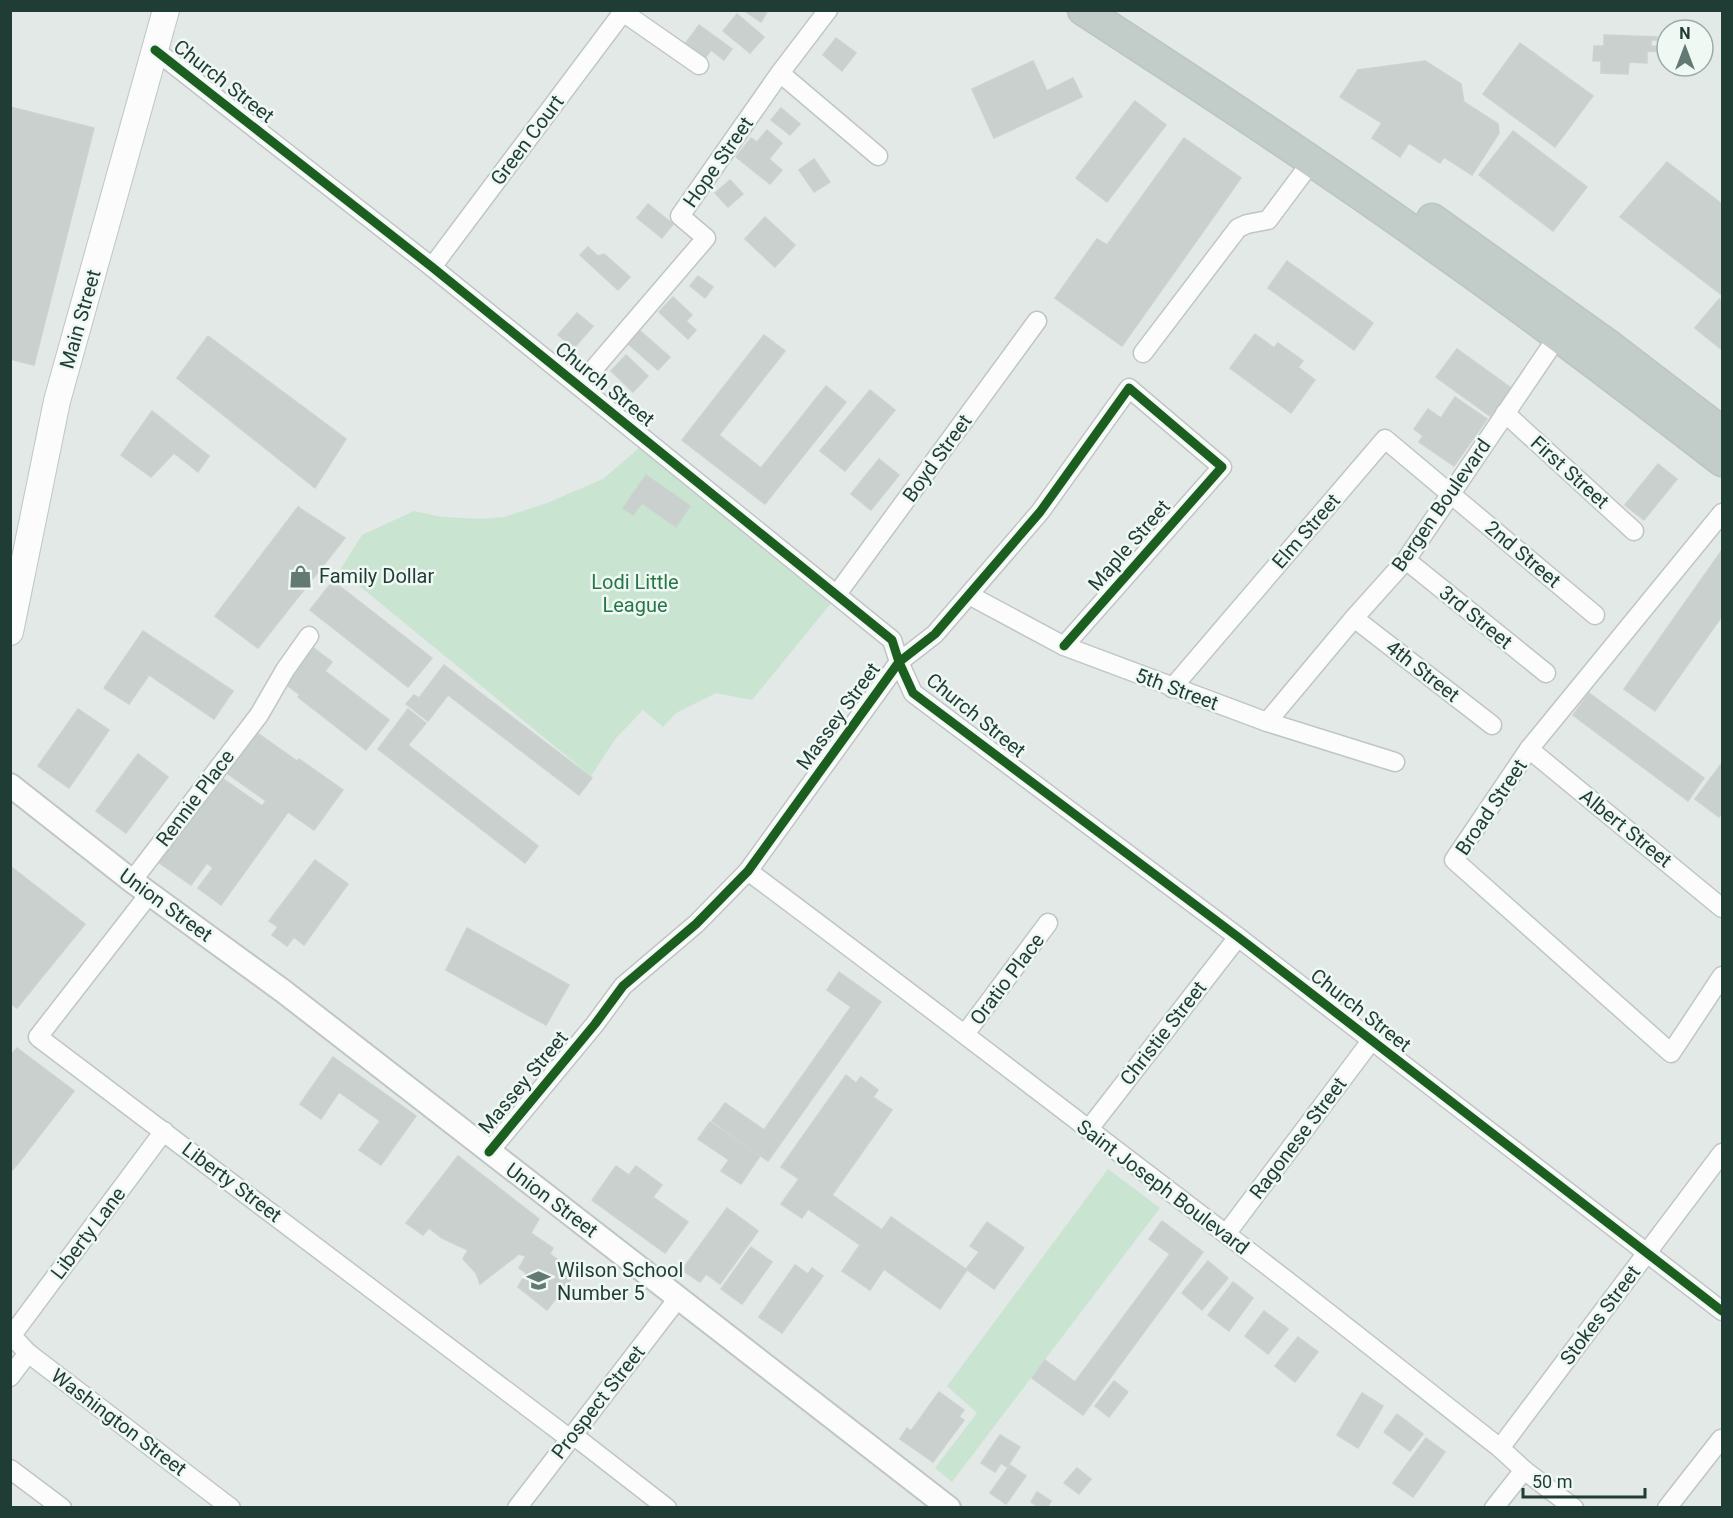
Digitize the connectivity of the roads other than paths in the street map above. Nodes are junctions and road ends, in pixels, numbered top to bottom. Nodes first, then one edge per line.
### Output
1 (166, 10) edge
2 (828, 10) edge
3 (1083, 10) edge
4 (1121, 10) edge
5 (621, 11) edge
6 (155, 50) junction
7 (699, 65) dead end
8 (780, 73) junction
9 (878, 156) dead end
10 (1312, 161) junction
11 (432, 267) junction
12 (1037, 321) dead end
13 (1558, 336) junction
14 (1143, 353) dead end
15 (579, 386) junction
16 (1505, 413) junction
17 (1722, 432) edge
18 (1722, 461) edge
19 (1222, 467) joint
20 (1450, 493) junction
21 (1722, 513) edge
22 (1634, 531) dead end
23 (1406, 560) junction
24 (837, 594) junction
25 (969, 595) junction
26 (1595, 615) dead end
27 (1354, 618) junction
28 (10, 632) edge
29 (309, 636) dead end
30 (1064, 646) junction
31 (899, 662) junction
32 (1546, 673) dead end
33 (1172, 688) junction
34 (1267, 722) junction
35 (1492, 725) dead end
36 (1529, 749) junction
37 (1395, 762) dead end
38 (10, 785) edge
39 (748, 871) junction
40 (141, 887) junction
41 (1722, 908) edge
42 (1048, 923) dead end
43 (1238, 937) junction
44 (1722, 976) edge
45 (965, 1034) junction
46 (1371, 1041) junction
47 (1088, 1130) junction
48 (164, 1131) junction
49 (489, 1152) junction
50 (1722, 1152) edge
51 (1226, 1234) junction
52 (1647, 1253) junction
53 (680, 1297) junction
54 (1722, 1311) edge
55 (11, 1335) edge
56 (28, 1353) junction
57 (10, 1377) edge
58 (571, 1437) junction
59 (1721, 1439) dead end
60 (1500, 1448) junction
61 (10, 1469) edge
62 (1524, 1470) junction
63 (62, 1508) edge
64 (231, 1508) edge
65 (517, 1508) edge
66 (667, 1508) edge
67 (949, 1508) edge
68 (1494, 1508) edge
69 (1574, 1508) edge
70 (1667, 1508) edge

1 - 6 main road, Main Street
2 - 8 street, Hope Street
3 - 10 highway
4 - 17 highway
5 - 7 street
5 - 11 street, Green Court
6 - 11 street, Church Street
6 - 28 main road, Main Street
8 - 9 street
8 - 15 street, Hope Street
10 - 13 highway
10 - 14 street
11 - 15 street, Church Street
12 - 24 street, Boyd Street
13 - 16 street, Bergen Boulevard
13 - 18 highway
15 - 24 street, Church Street
16 - 20 street, Bergen Boulevard
16 - 22 street, First Street
19 - 25 street, Massey Street
19 - 30 street, Maple Street
20 - 23 street, Bergen Boulevard
20 - 26 street, 2nd Street
20 - 33 street, Elm Street
21 - 36 street, Broad Street
23 - 27 street, Bergen Boulevard
23 - 32 street, 3rd Street
24 - 31 street, Church Street
25 - 30 street, 5th Street
25 - 31 street, Massey Street
27 - 34 street, Bergen Boulevard
27 - 35 street, 4th Street
29 - 40 street, Rennie Place
30 - 33 street, 5th Street
31 - 39 street, Massey Street
31 - 43 street, Church Street
33 - 34 street, 5th Street
34 - 37 street, 5th Street
36 - 41 street, Albert Street
36 - 44 street, Broad Street
38 - 40 street, Union Street
39 - 45 street, Saint Joseph Boulevard
39 - 49 street, Massey Street
40 - 48 street, Liberty Street
40 - 49 street, Union Street
42 - 45 street, Oratio Place
43 - 46 street, Church Street
43 - 47 street, Christie Street
45 - 47 street, Saint Joseph Boulevard
46 - 51 street, Ragonese Street
46 - 52 street, Church Street
47 - 51 street, Saint Joseph Boulevard
48 - 55 street, Liberty Lane
48 - 58 street, Liberty Street
49 - 53 street, Union Street
50 - 52 street, Stokes Street
51 - 60 street, Saint Joseph Boulevard
52 - 54 street, Church Street
52 - 60 street, Stokes Street
53 - 58 street, Prospect Street
53 - 67 street, Union Street
55 - 56 street, Washington Street
56 - 57 street
56 - 64 street, Washington Street
58 - 65 street, Prospect Street
58 - 66 street, Liberty Street
59 - 70 street
60 - 62 street, Saint Joseph Boulevard
61 - 63 street
62 - 68 street
62 - 69 street, Saint Joseph Boulevard

